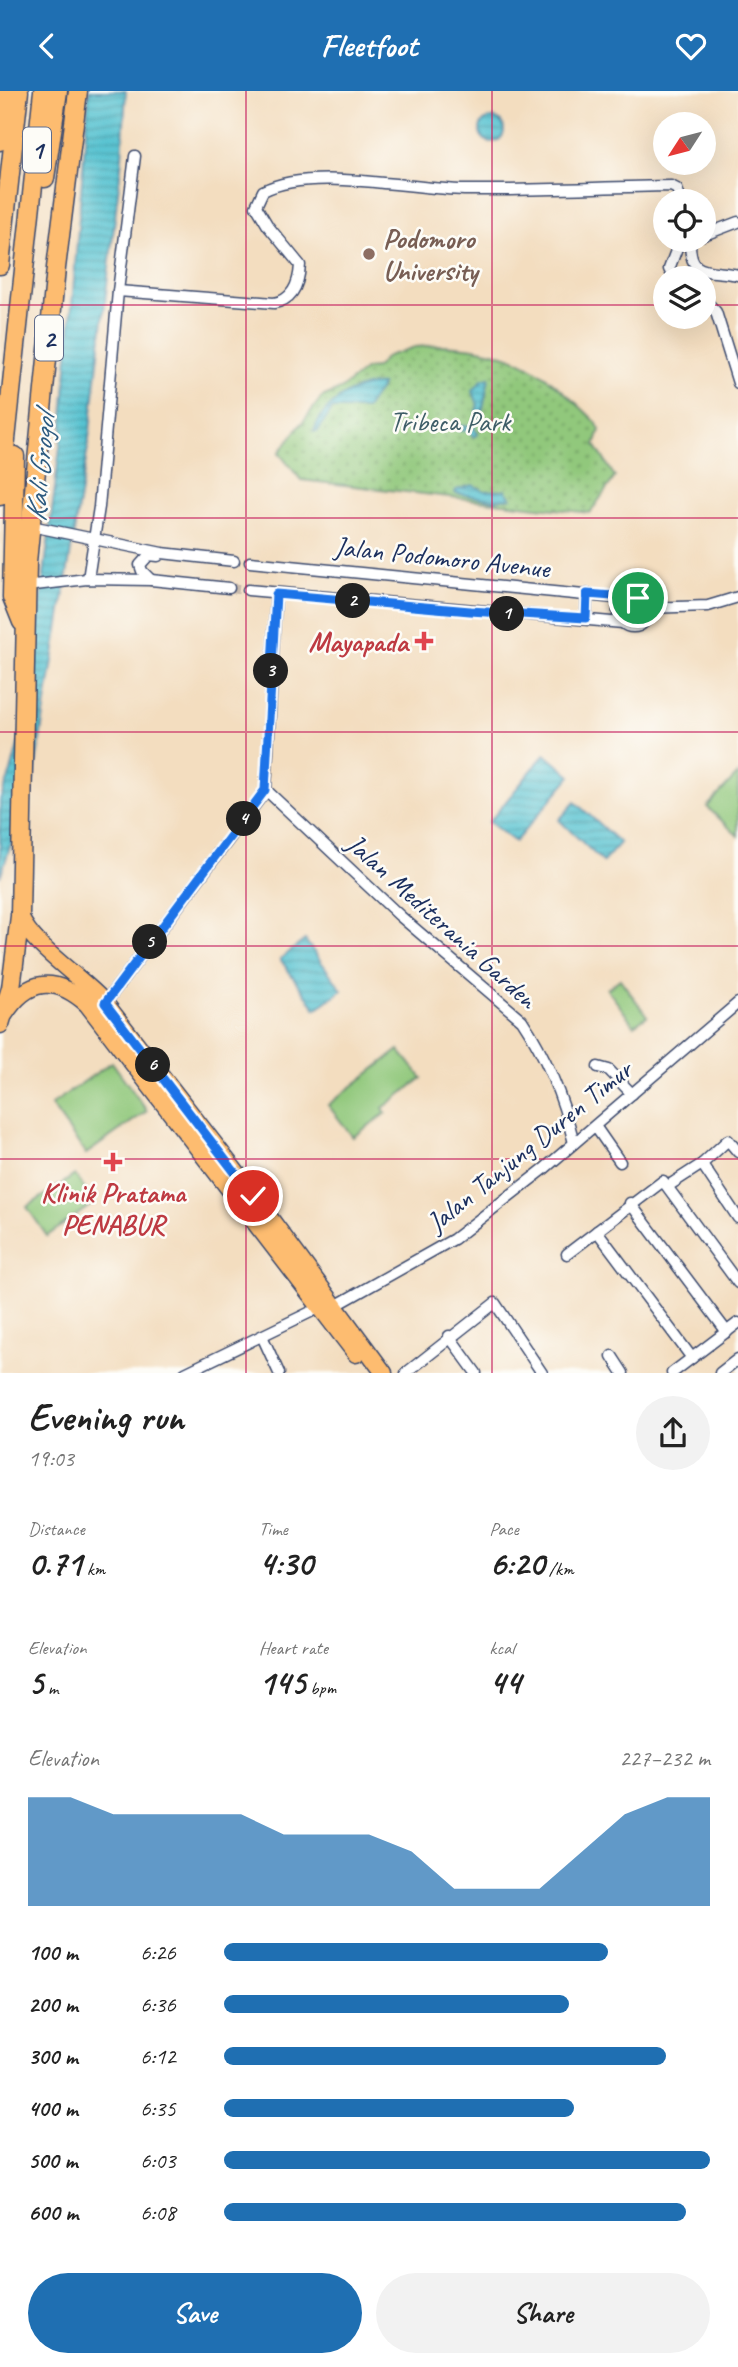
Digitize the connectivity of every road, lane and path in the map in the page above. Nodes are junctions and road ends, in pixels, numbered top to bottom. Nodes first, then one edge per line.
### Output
1 (43, 91) edge
2 (58, 91) edge
3 (78, 91) edge
4 (9, 92) edge
5 (0, 141) edge
6 (135, 156) dead end
7 (676, 189) edge
8 (738, 222) edge
9 (716, 230) edge
10 (29, 240) junction
11 (691, 252) edge
12 (0, 265) edge
13 (738, 275) edge
14 (118, 291) junction
15 (716, 325) edge
16 (738, 383) edge
17 (9, 418) junction
18 (0, 496) edge
19 (40, 527) junction
20 (92, 538) junction
21 (249, 563) dead end
22 (87, 579) junction
23 (151, 580) junction
24 (33, 586) junction
25 (229, 588) tunnel mouth
26 (248, 590) tunnel mouth
27 (276, 594) junction
28 (587, 594) junction
29 (738, 597) edge
30 (625, 599) junction
31 (647, 608) junction
32 (586, 618) junction
33 (623, 623) junction
34 (25, 627) junction
35 (265, 790) junction
36 (20, 916) junction
37 (738, 1003) edge
38 (101, 1008) junction
39 (1, 1022) edge
40 (598, 1067) dead end
41 (632, 1094) junction
42 (595, 1126) junction
43 (574, 1143) junction
44 (737, 1151) edge
45 (620, 1162) dead end
46 (702, 1164) junction
47 (668, 1186) junction
48 (630, 1203) junction
49 (738, 1218) edge
50 (597, 1231) junction
51 (567, 1254) dead end
52 (738, 1283) edge
53 (328, 1307) junction
54 (738, 1323) edge
55 (727, 1332) junction
56 (262, 1336) junction
57 (449, 1336) junction
58 (612, 1356) dead end
59 (692, 1358) junction
60 (738, 1359) edge
61 (678, 1371) edge
62 (185, 1373) edge
63 (279, 1373) edge
64 (370, 1373) edge
65 (384, 1373) edge
66 (406, 1373) edge
67 (476, 1373) edge
68 (542, 1373) edge
69 (623, 1373) edge
70 (720, 1373) edge

1 - 10 highway, 1
2 - 10 highway
3 - 19 highway, 2
4 - 5 highway
4 - 12 highway, 1
6 - 14 street
7 - 14 street
8 - 9 street
10 - 17 highway, 1
11 - 13 street
14 - 20 street
15 - 16 street
17 - 18 highway, 1
17 - 34 highway
19 - 20 street
19 - 24 highway, 2
20 - 22 street
20 - 23 street
21 - 28 street, Jalan Podomoro Avenue
22 - 23 street
22 - 24 street
23 - 25 street
24 - 34 highway, 2
26 - 27 street, Jalan Podomoro Avenue
27 - 32 street, Jalan Podomoro Avenue
27 - 35 street
28 - 30 street, Jalan Podomoro Avenue
28 - 32 street, Jalan Podomoro Avenue
29 - 31 street
30 - 31 street
30 - 33 street
31 - 33 street
32 - 33 street, Jalan Podomoro Avenue
34 - 36 highway, 2
35 - 38 street
35 - 43 street, Jalan Mediterania Garden
36 - 38 main road
36 - 39 highway, 2
37 - 41 street, Jalan Tanjung Duren Timur
38 - 39 main road
38 - 53 main road
40 - 41 street
41 - 42 street, Jalan Tanjung Duren Timur
42 - 43 street, Jalan Tanjung Duren Timur
42 - 45 street
43 - 53 street, Jalan Tanjung Duren Timur
44 - 46 street
46 - 47 street
46 - 49 street
47 - 48 street
47 - 52 street
48 - 50 street
48 - 55 street
50 - 51 street
50 - 59 street
53 - 56 street, Jalan Tanjung Duren Timur
53 - 64 main road
53 - 65 main road
54 - 55 street
55 - 59 street
56 - 62 street, Jalan Tanjung Duren Timur
56 - 63 street
57 - 66 street
57 - 67 street
57 - 68 street
58 - 69 street
59 - 61 street
60 - 70 street

